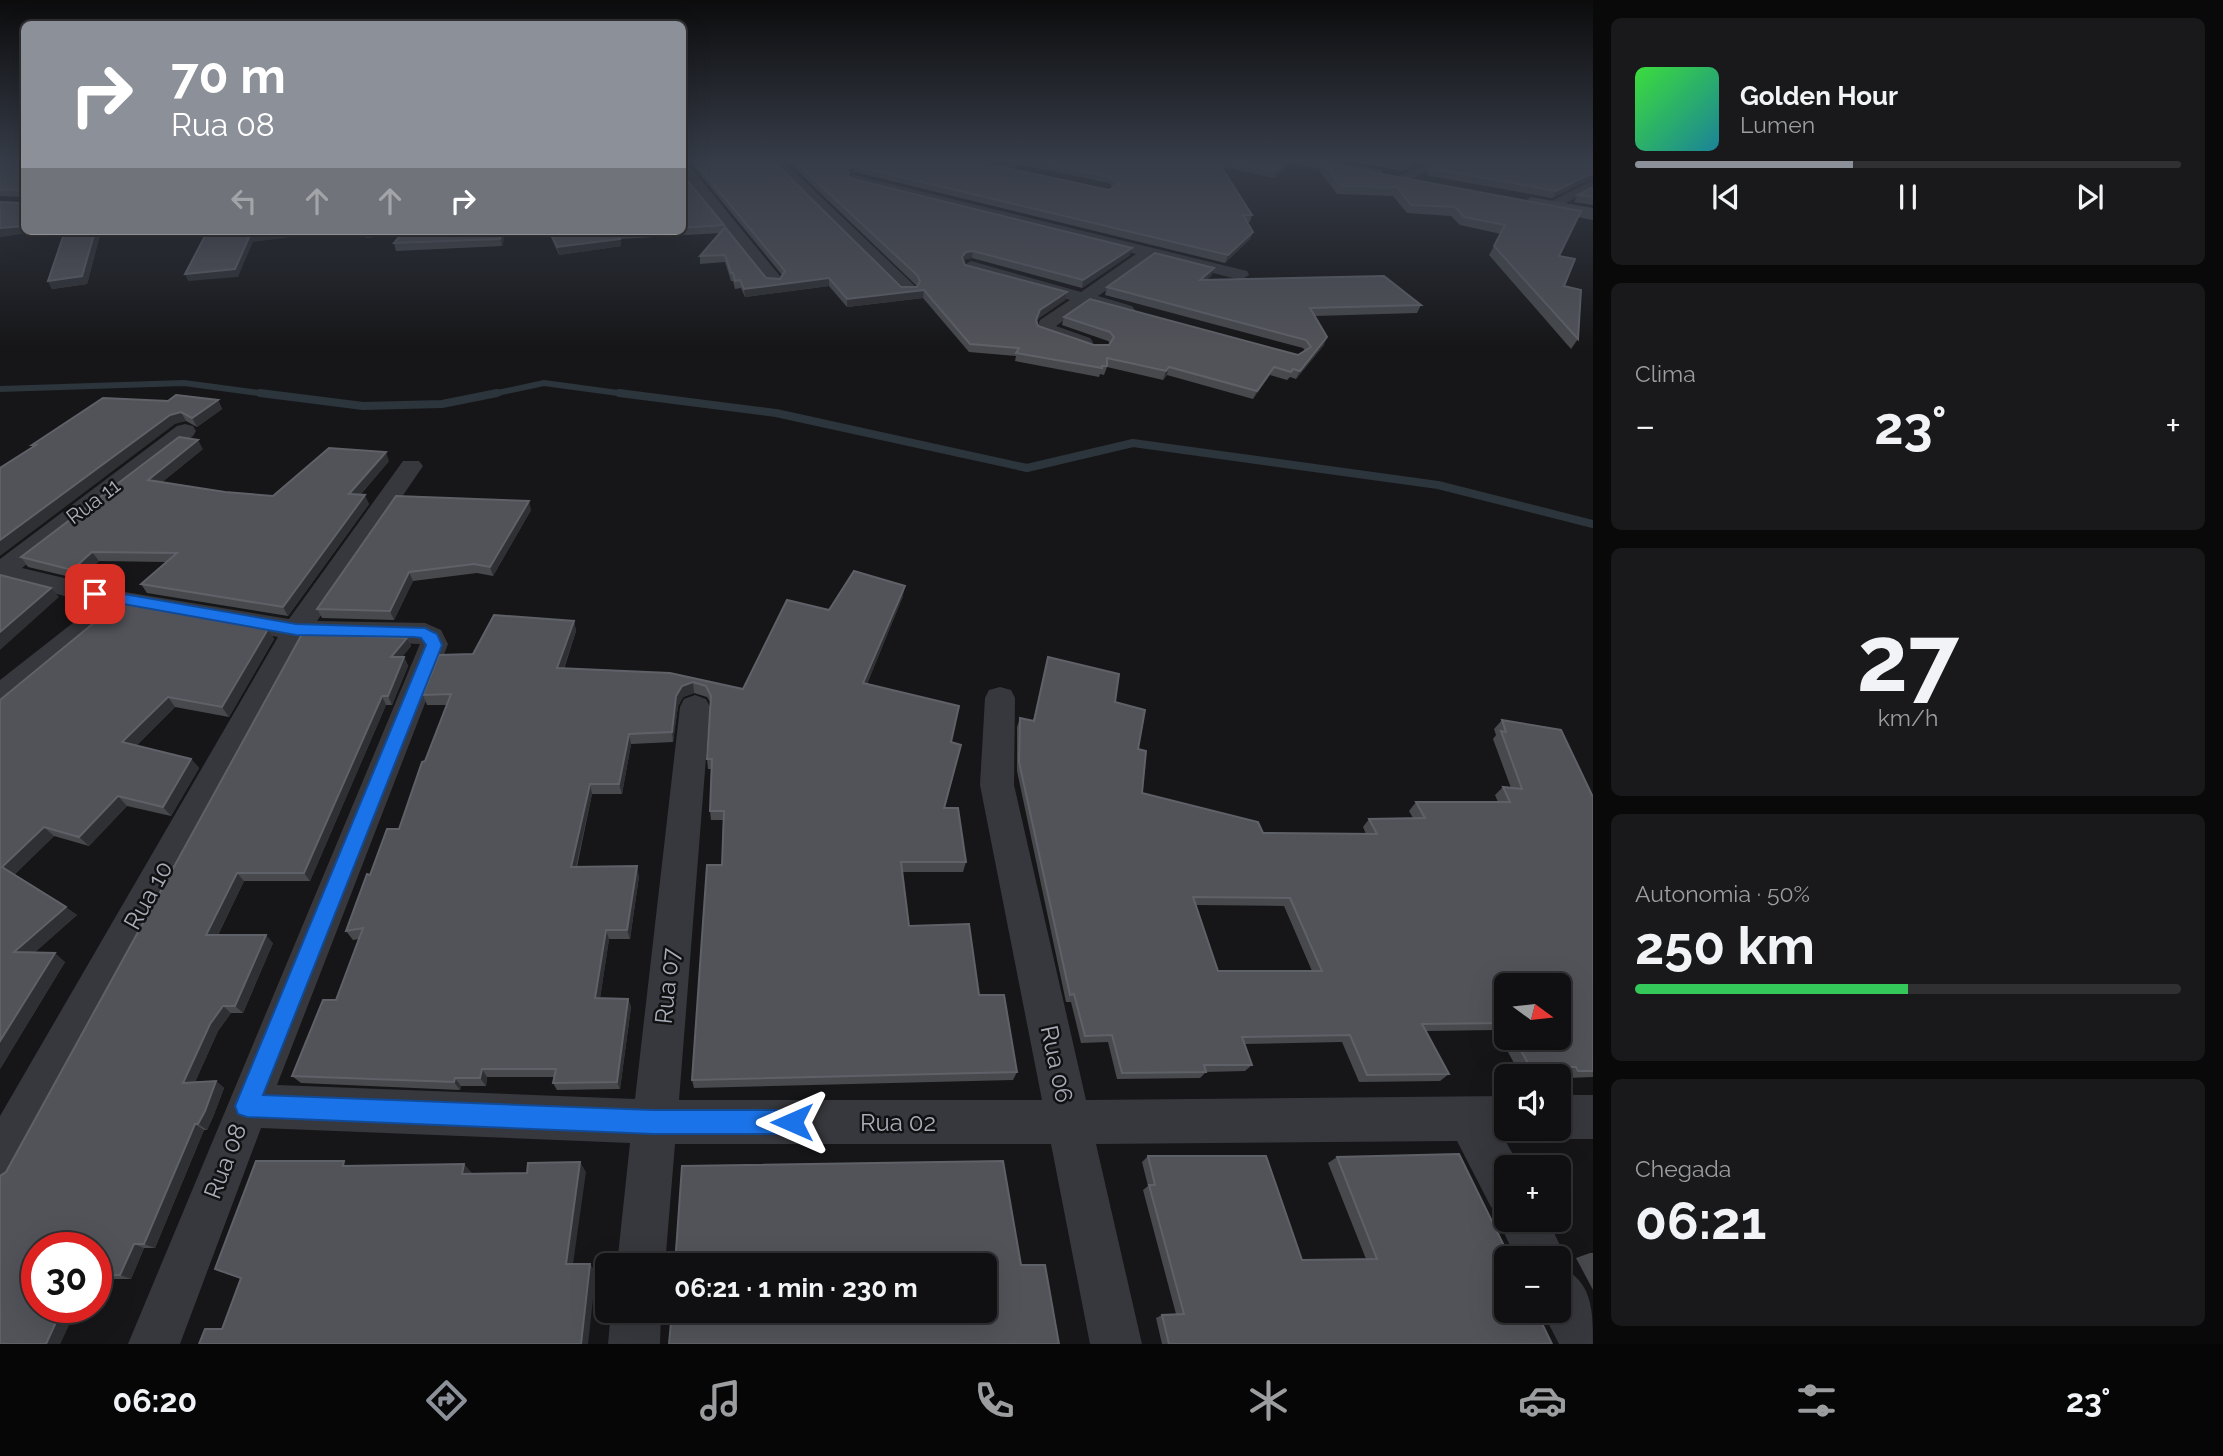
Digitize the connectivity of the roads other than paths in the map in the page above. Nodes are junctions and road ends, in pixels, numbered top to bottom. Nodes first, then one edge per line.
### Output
1 (728, 223) edge
2 (840, 223) edge
3 (1036, 223) edge
4 (1151, 251) junction
5 (971, 266) edge
6 (1241, 275) dead end
7 (774, 280) edge
8 (908, 289) edge
9 (1087, 299) junction
10 (1139, 313) edge
11 (1100, 347) edge
12 (186, 431) dead end
13 (411, 466) dead end
14 (0, 572) edge
15 (119, 600) junction
16 (296, 629) junction
17 (383, 631) joint
18 (0, 697) edge
19 (999, 698) dead end
20 (695, 707) dead end
21 (247, 1106) junction
22 (1593, 1116) edge
23 (1571, 1117) edge
24 (1488, 1118) edge
25 (653, 1122) junction
26 (1070, 1122) junction
27 (1498, 1155) edge
28 (0, 1160) edge
29 (641, 1253) edge
30 (1571, 1315) edge
31 (635, 1323) edge
32 (154, 1344) edge
33 (634, 1344) edge
34 (1116, 1344) edge
35 (1586, 1344) edge

1 - 7 street
2 - 8 street
3 - 4 street
4 - 6 street
4 - 9 street
5 - 9 street
9 - 10 street
9 - 11 street
12 - 14 street, Rua 11
13 - 16 street, Rua 10
14 - 15 street, Rua 11
15 - 16 street, Rua 11
15 - 18 street
16 - 17 street, Rua 11
16 - 28 street, Rua 10
17 - 21 street, Rua 08
19 - 26 street, Rua 06
20 - 25 street, Rua 07
21 - 25 street, Rua 02
21 - 32 street, Rua 08
22 - 23 street
24 - 26 street, Rua 02
24 - 27 street
25 - 26 street, Rua 02
25 - 29 street, Rua 07
26 - 34 street, Rua 06
30 - 35 street
31 - 33 street

